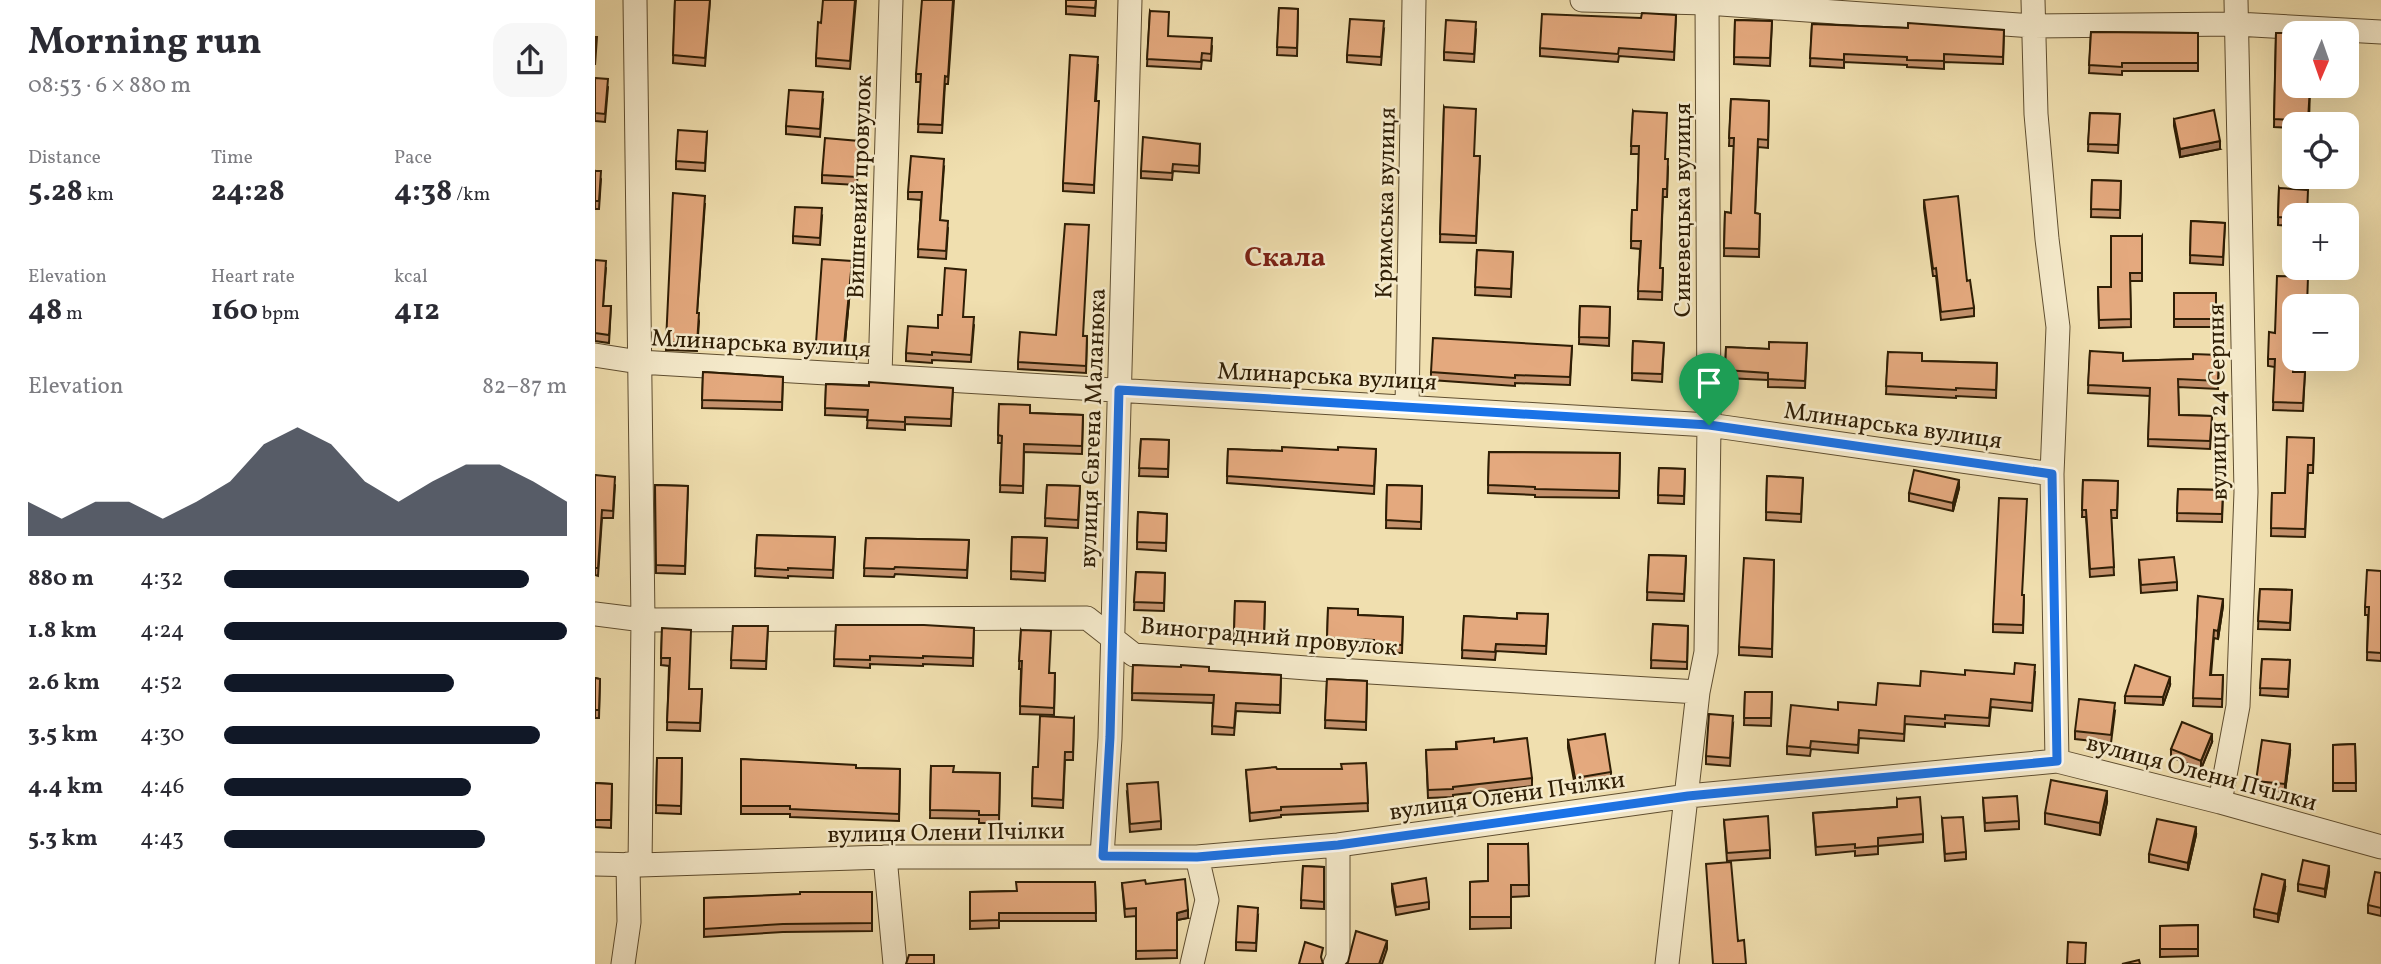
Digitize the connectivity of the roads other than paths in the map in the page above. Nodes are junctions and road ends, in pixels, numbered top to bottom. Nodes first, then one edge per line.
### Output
1 (635, 0) edge
2 (891, 0) edge
3 (1130, 0) edge
4 (1414, 0) edge
5 (1582, 0) edge
6 (2033, 0) edge
7 (2236, 0) edge
8 (1707, 2) edge
9 (2236, 24) junction
10 (2033, 26) junction
11 (2381, 32) edge
12 (595, 355) edge
13 (639, 362) junction
14 (880, 376) junction
15 (1119, 390) junction
16 (1408, 407) junction
17 (1709, 425) junction
18 (2052, 474) junction
19 (595, 614) edge
20 (643, 621) junction
21 (1112, 638) junction
22 (1698, 692) junction
23 (2057, 761) junction
24 (1688, 796) junction
25 (2220, 802) junction
26 (1338, 845) junction
27 (2381, 847) edge
28 (1103, 856) junction
29 (885, 857) junction
30 (1197, 857) junction
31 (595, 864) edge
32 (634, 864) junction
33 (623, 964) edge
34 (895, 964) edge
35 (1192, 964) edge
36 (1335, 964) edge
37 (1667, 964) edge

1 - 13 street
2 - 14 street, Вишневий провулок
3 - 15 street, вулиця Євгена Маланюка
4 - 16 street, Кримська вулиця
5 - 8 street
6 - 10 street
7 - 9 street, вулиця 24 Серпня
8 - 10 street
8 - 17 street, Синевецька вулиця
9 - 10 street
9 - 11 street
9 - 25 street, вулиця 24 Серпня
10 - 18 street
12 - 13 street, Млинарська вулиця
13 - 14 street, Млинарська вулиця
13 - 20 street
14 - 15 street, Млинарська вулиця
15 - 16 street, Млинарська вулиця
15 - 21 street, вулиця Євгена Маланюка
16 - 17 street, Млинарська вулиця
17 - 18 street, Млинарська вулиця
17 - 22 street, Синевецька вулиця
18 - 23 street
19 - 20 street, Виноградний провулок
20 - 21 street, Виноградний провулок
20 - 32 street
21 - 22 street, Виноградний провулок
21 - 28 street, вулиця Євгена Маланюка
22 - 24 street, Синевецька вулиця
23 - 24 street, вулиця Олени Пчілки
23 - 25 street, вулиця Олени Пчілки
24 - 26 street, вулиця Олени Пчілки
24 - 37 street, Синевецька вулиця
25 - 27 street, вулиця Олени Пчілки
26 - 30 street, вулиця Олени Пчілки
26 - 36 street
28 - 29 street, вулиця Олени Пчілки
28 - 30 street, вулиця Олени Пчілки
29 - 32 street, вулиця Олени Пчілки
29 - 34 street
30 - 35 street
31 - 32 street, вулиця Олени Пчілки
32 - 33 street

